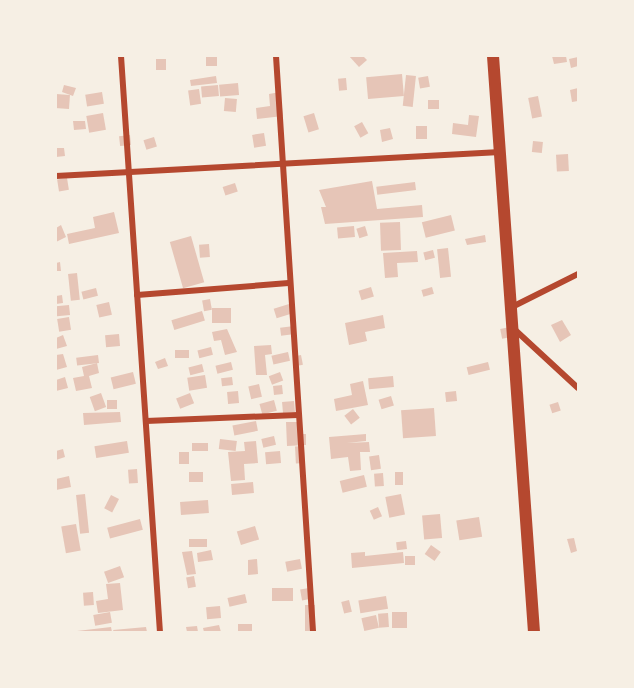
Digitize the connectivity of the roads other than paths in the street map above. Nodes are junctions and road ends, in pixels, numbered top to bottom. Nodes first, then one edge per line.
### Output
1 (121, 56) edge
2 (276, 56) edge
3 (493, 56) edge
4 (500, 152) junction
5 (281, 166) junction
6 (129, 172) junction
7 (56, 176) edge
8 (579, 274) edge
9 (289, 283) junction
10 (137, 295) junction
11 (511, 307) junction
12 (512, 327) junction
13 (579, 388) edge
14 (298, 416) junction
15 (146, 421) junction
16 (160, 633) edge
17 (313, 633) edge
18 (534, 633) edge

1 - 6 street
2 - 5 street
3 - 4 main road
4 - 5 street
4 - 11 main road
5 - 6 street
5 - 9 street
6 - 7 street
6 - 10 street
8 - 11 street
9 - 10 street
9 - 14 street
10 - 15 street
11 - 12 main road
12 - 13 street
12 - 18 main road
14 - 15 street
14 - 17 street
15 - 16 street

